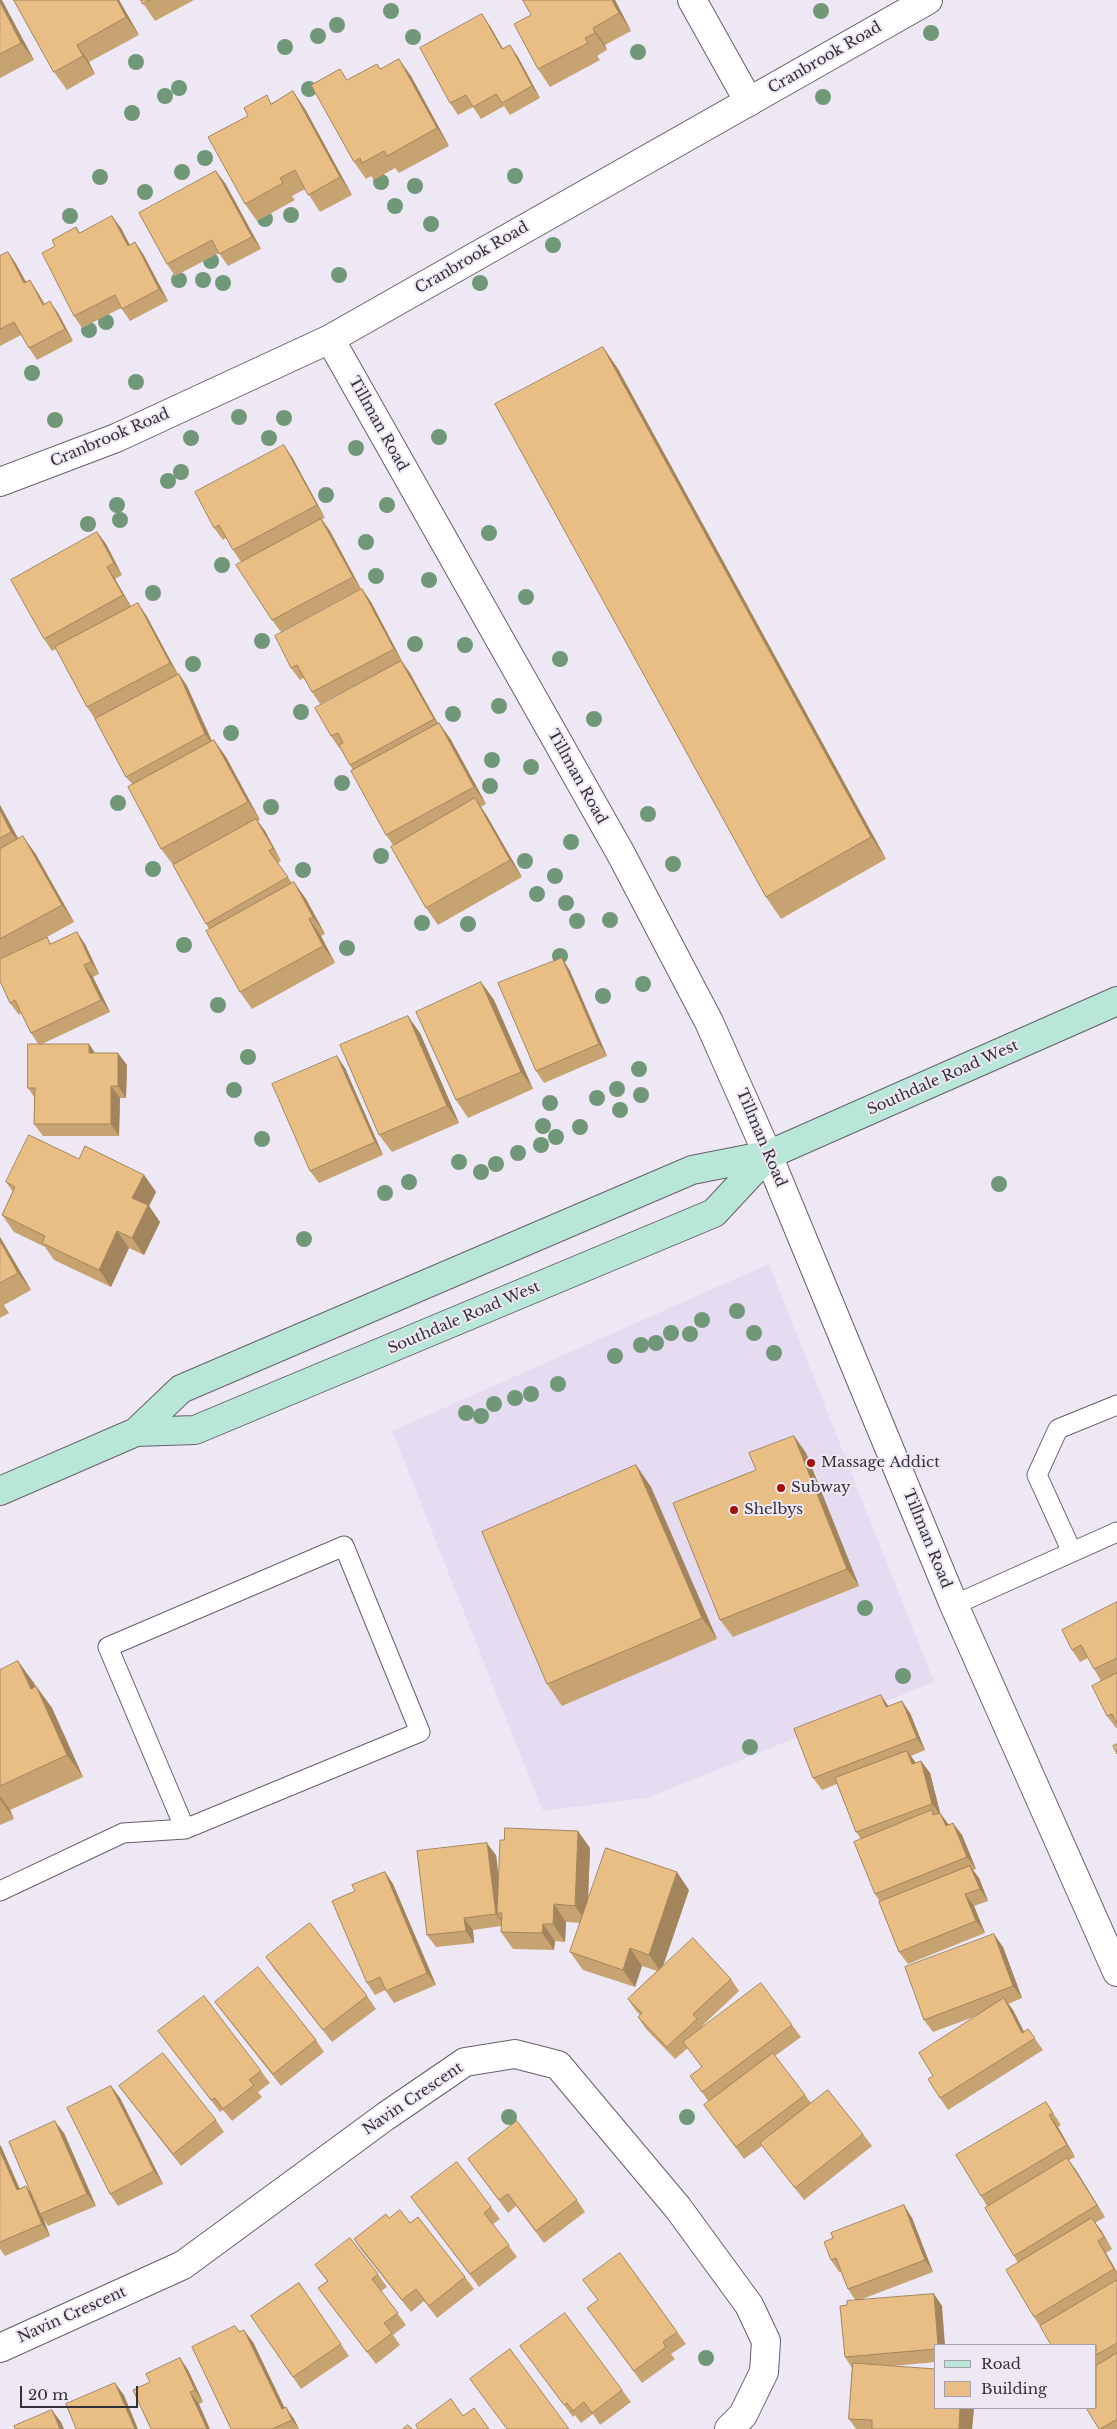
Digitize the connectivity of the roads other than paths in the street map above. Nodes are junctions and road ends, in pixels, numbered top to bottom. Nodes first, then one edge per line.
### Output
1 (692, 0) edge
2 (928, 0) edge
3 (749, 102) junction
4 (330, 339) junction
5 (0, 482) edge
6 (1117, 1001) edge
7 (768, 1155) junction
8 (1117, 1404) edge
9 (136, 1432) junction
10 (0, 1491) edge
11 (1117, 1532) edge
12 (1072, 1552) junction
13 (954, 1605) junction
14 (185, 1829) junction
15 (0, 1891) edge
16 (1117, 1972) edge
17 (0, 2348) edge
18 (729, 2429) edge

1 - 3 street
2 - 3 street, Cranbrook Road
3 - 4 street, Cranbrook Road
4 - 5 street, Cranbrook Road
4 - 7 street, Tillman Road
6 - 7 main road, Southdale Road West
7 - 9 main road, Southdale Road West
7 - 9 main road, Southdale Road West
7 - 13 street, Tillman Road
8 - 12 lane
9 - 10 main road, Southdale Road West
11 - 12 lane
12 - 13 lane
13 - 16 street, Tillman Road
14 - 14 lane
14 - 15 lane
17 - 18 street, Navin Crescent

